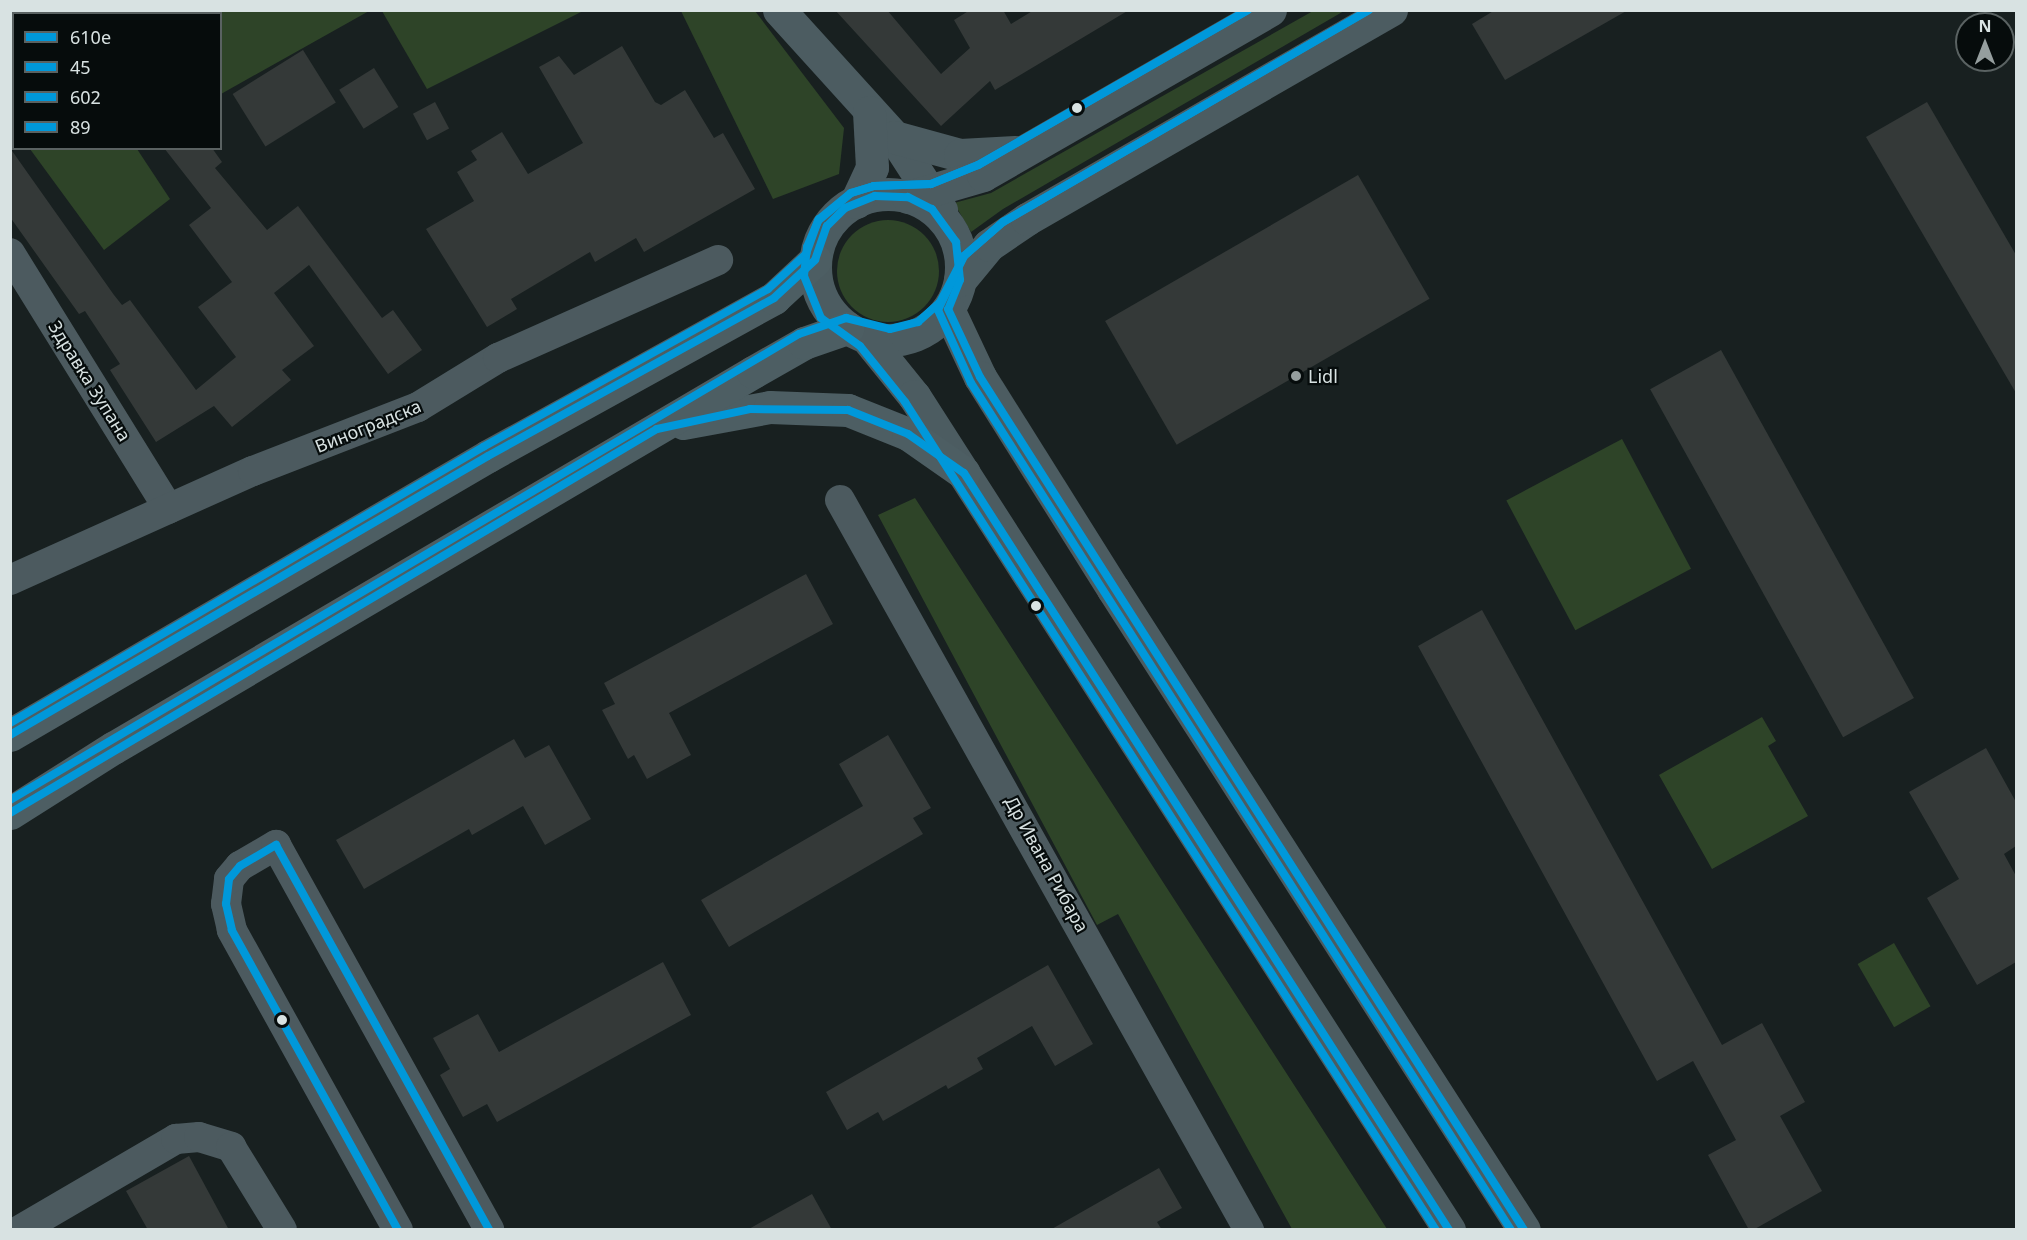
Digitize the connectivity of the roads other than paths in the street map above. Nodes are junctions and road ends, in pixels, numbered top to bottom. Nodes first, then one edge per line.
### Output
1 (779, 10) edge
2 (1270, 10) edge
3 (1391, 10) edge
4 (869, 112) junction
5 (894, 137) junction
6 (1026, 151) junction
7 (920, 196) junction
8 (856, 202) junction
9 (10, 253) edge
10 (718, 260) dead end
11 (815, 260) junction
12 (954, 294) junction
13 (857, 333) junction
14 (657, 429) junction
15 (964, 473) junction
16 (840, 500) dead end
17 (169, 509) junction
18 (10, 580) edge
19 (10, 735) edge
20 (10, 813) edge
21 (20, 1230) edge
22 (282, 1230) edge
23 (398, 1230) edge
24 (489, 1230) edge
25 (1249, 1230) edge
26 (1449, 1230) edge
27 (1524, 1230) edge

1 - 4 main road
2 - 6 main road
3 - 12 main road
4 - 5 main road
4 - 8 main road
5 - 6 main road
5 - 7 main road
6 - 7 main road
7 - 8 main road
7 - 12 main road
8 - 11 main road
9 - 17 street, Здравка Зупана
10 - 17 street, Виноградска
11 - 13 main road
11 - 19 highway
12 - 13 main road
12 - 27 main road
13 - 14 highway
13 - 15 main road
14 - 15 highway
14 - 20 highway
15 - 26 main road
16 - 25 street, Др Ивана Рибара
17 - 18 street, Виноградска
21 - 22 street
23 - 24 street

